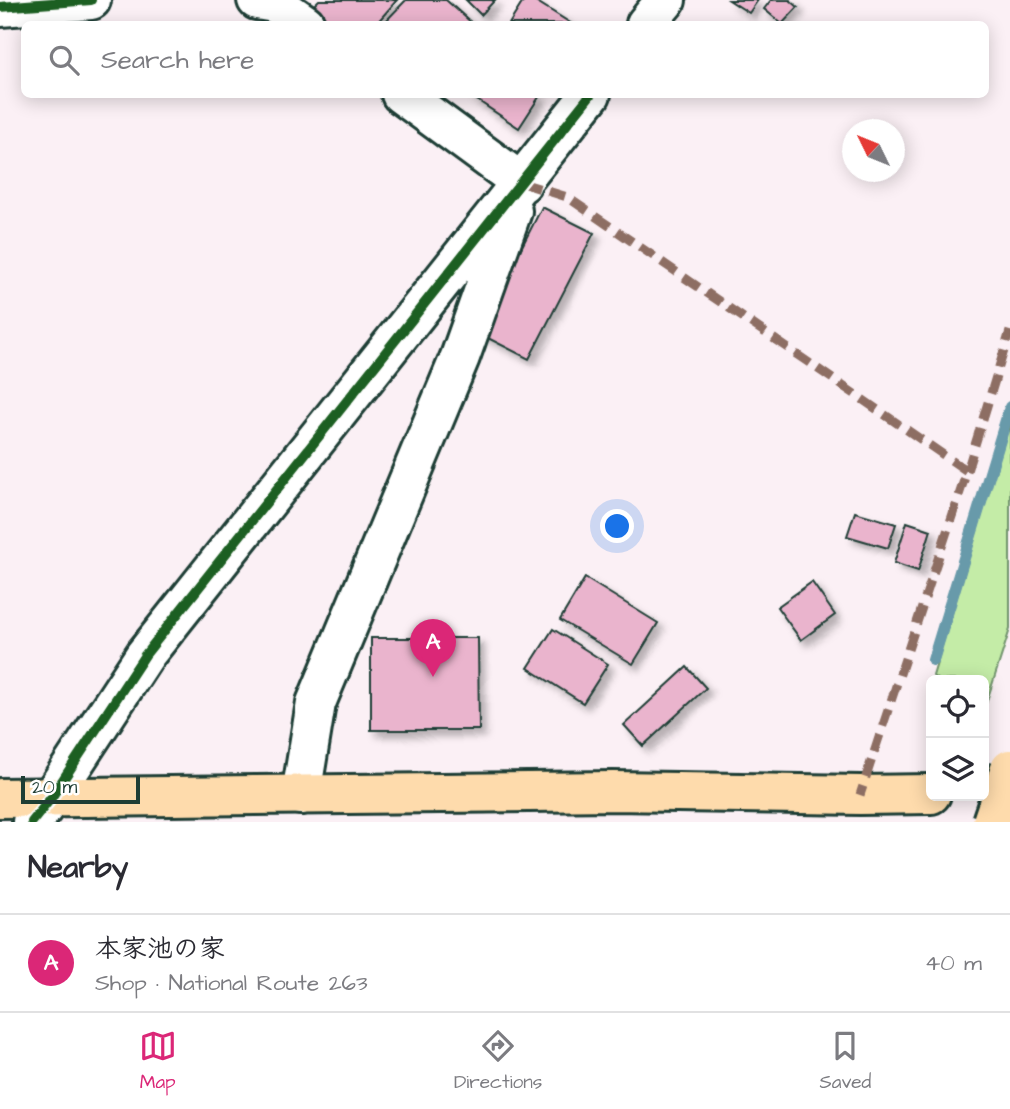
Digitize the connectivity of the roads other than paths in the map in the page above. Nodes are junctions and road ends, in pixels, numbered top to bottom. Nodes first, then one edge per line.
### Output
1 (91, 0) edge
2 (666, 0) edge
3 (0, 7) edge
4 (648, 21) edge
5 (406, 98) edge
6 (588, 98) edge
7 (522, 183) junction
8 (1010, 769) edge
9 (989, 793) edge
10 (1010, 793) edge
11 (926, 794) edge
12 (301, 795) junction
13 (0, 799) edge
14 (41, 810) edge
15 (992, 822) edge

1 - 3 street
2 - 4 street
5 - 7 street
6 - 7 street
7 - 12 street
7 - 14 street
8 - 15 highway, bridge
9 - 10 highway
11 - 12 highway
12 - 14 highway
13 - 14 highway

